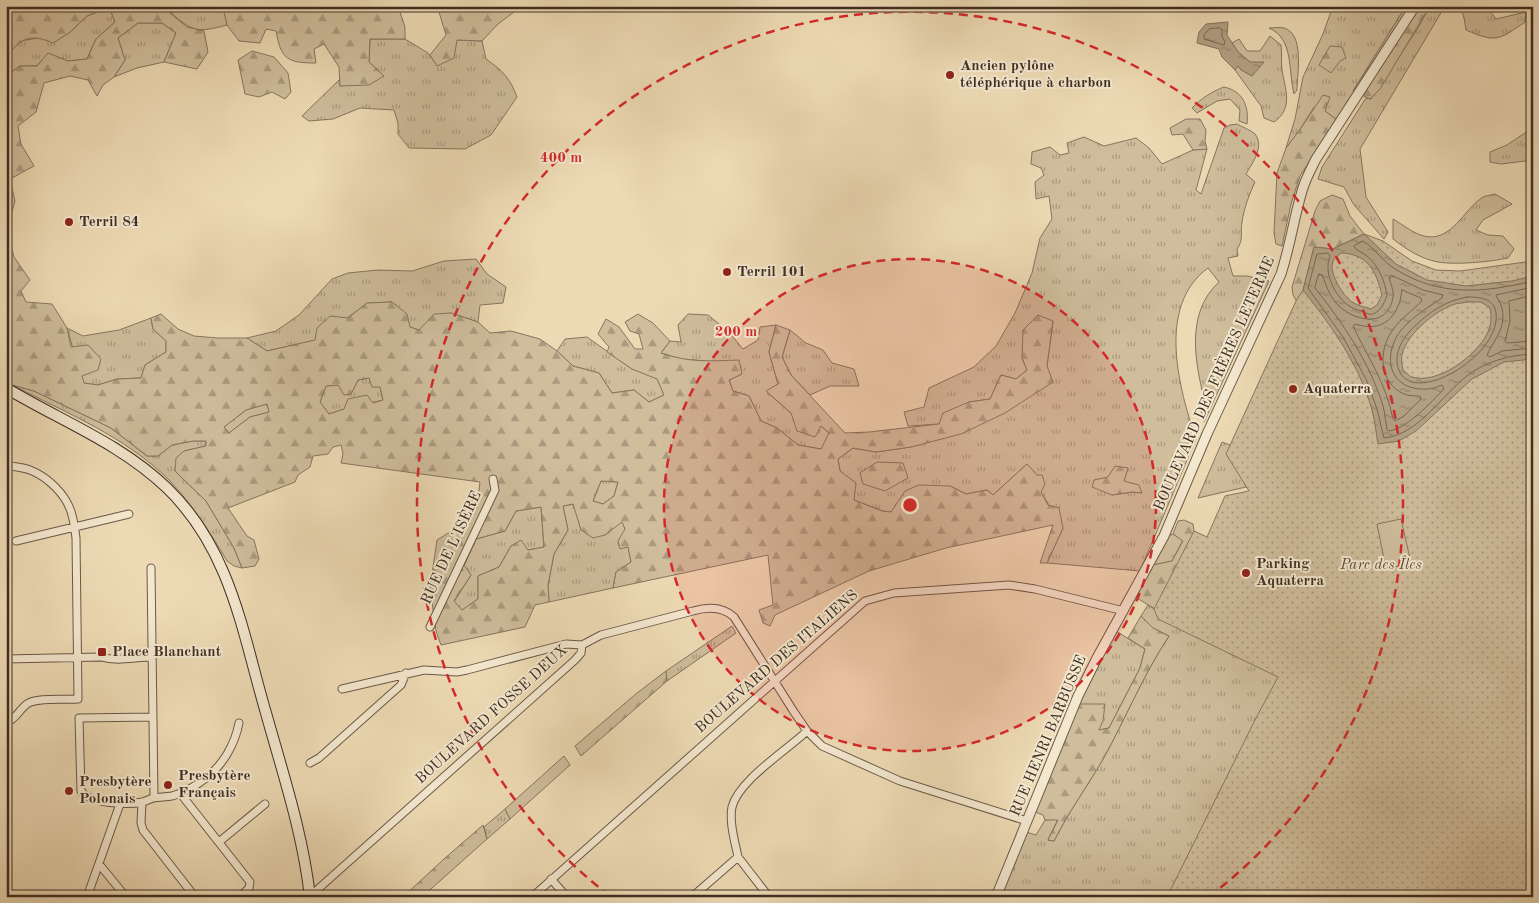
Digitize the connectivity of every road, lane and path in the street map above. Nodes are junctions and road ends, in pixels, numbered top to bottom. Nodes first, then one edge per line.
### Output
1 (1415, 6) edge
2 (6, 388) edge
3 (6, 465) edge
4 (493, 480) dead end
5 (129, 514) dead end
6 (74, 527) junction
7 (1164, 536) joint
8 (16, 540) dead end
9 (151, 568) dead end
10 (1124, 611) junction
11 (430, 627) dead end
12 (582, 645) junction
13 (152, 657) junction
14 (6, 658) edge
15 (78, 658) junction
16 (406, 674) junction
17 (774, 680) junction
18 (342, 689) dead end
19 (153, 717) junction
20 (6, 723) edge
21 (239, 723) dead end
22 (806, 730) junction
23 (6, 747) edge
24 (6, 751) edge
25 (310, 763) dead end
26 (180, 793) junction
27 (154, 798) junction
28 (142, 802) junction
29 (120, 804) junction
30 (265, 804) dead end
31 (1027, 821) junction
32 (219, 842) junction
33 (738, 857) junction
34 (99, 864) junction
35 (551, 879) junction
36 (310, 896) edge
37 (87, 897) edge
38 (126, 897) edge
39 (195, 897) edge
40 (240, 897) edge
41 (532, 897) edge
42 (568, 897) edge
43 (692, 897) edge
44 (769, 897) edge
45 (996, 897) edge

1 - 7 street, BOULEVARD DES FRÈRES LETERME
2 - 36 main road
3 - 6 street
4 - 11 street, RUE DE L'ISÈRE
5 - 6 street
6 - 8 street
6 - 15 street
7 - 10 street, RUE HENRI BARBUSSE
9 - 13 street
10 - 17 street, BOULEVARD DES ITALIENS
10 - 31 street, RUE HENRI BARBUSSE
12 - 16 street
12 - 17 street, BOULEVARD FOSSE DEUX
12 - 36 street, BOULEVARD FOSSE DEUX
13 - 15 street
13 - 19 street
14 - 15 street
15 - 20 street
16 - 18 street
16 - 25 street
17 - 22 street, BOULEVARD FOSSE DEUX
17 - 35 street, BOULEVARD DES ITALIENS
19 - 27 street
19 - 29 street
21 - 26 street
22 - 31 street, BOULEVARD FOSSE DEUX
22 - 33 street
23 - 24 street
26 - 27 street
26 - 32 street
27 - 28 street
28 - 29 street
28 - 39 street
29 - 34 street
30 - 32 street
31 - 45 street, RUE HENRI BARBUSSE
32 - 40 street
33 - 43 street
33 - 44 street
34 - 37 street
34 - 38 street
35 - 41 street, BOULEVARD DES ITALIENS
35 - 42 street

